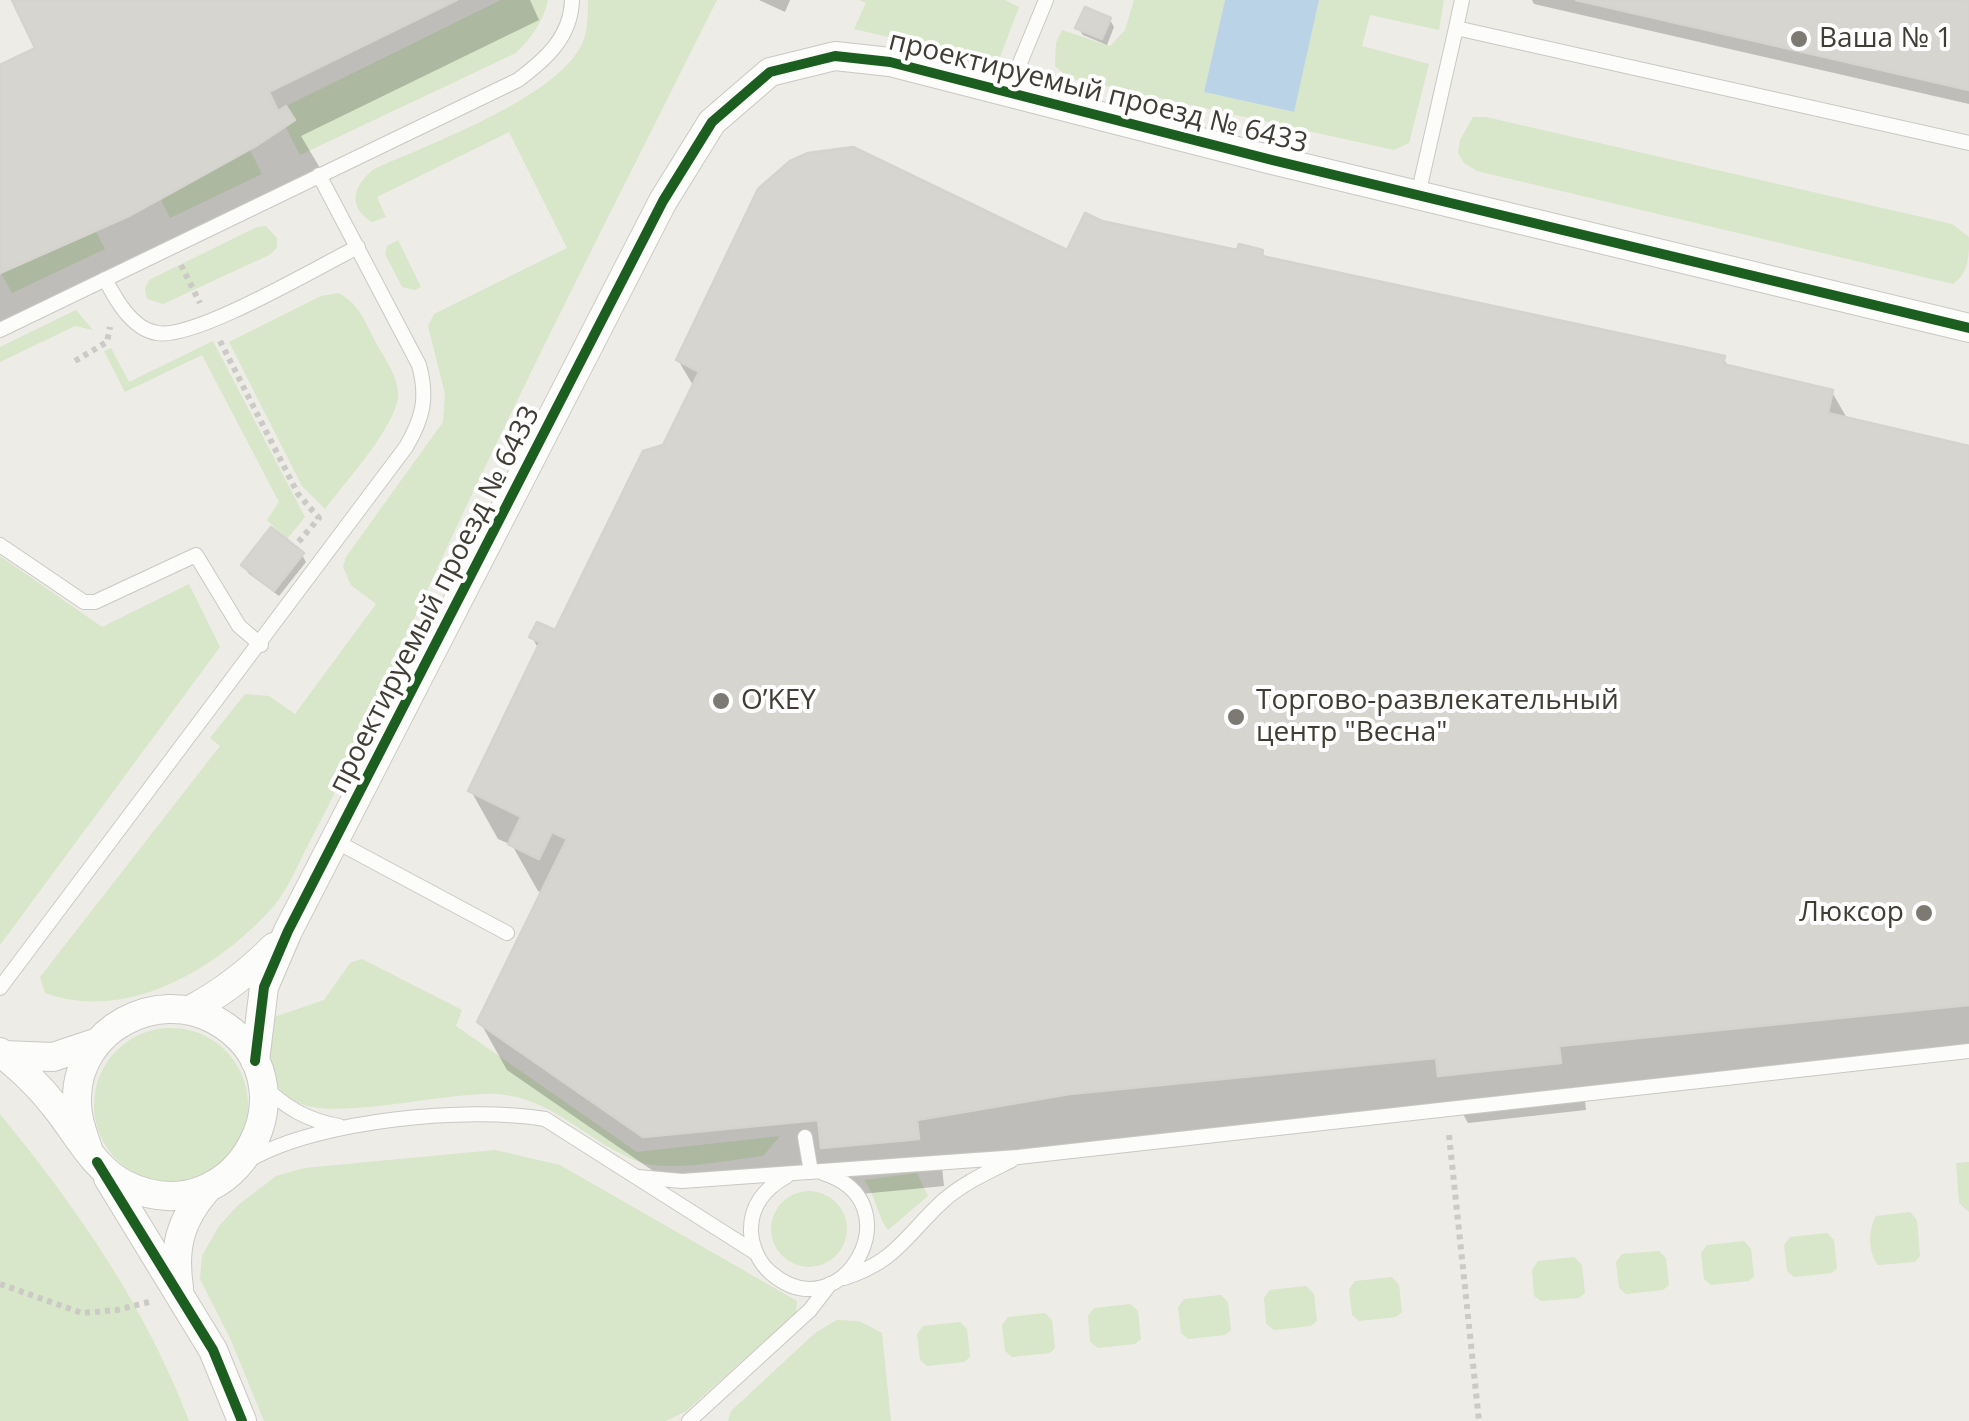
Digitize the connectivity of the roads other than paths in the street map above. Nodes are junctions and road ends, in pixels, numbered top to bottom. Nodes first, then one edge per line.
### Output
1 (572, 0) edge
2 (1046, 0) edge
3 (1462, 0) edge
4 (1456, 28) junction
5 (1008, 92) junction
6 (1969, 143) edge
7 (319, 176) junction
8 (1418, 195) junction
9 (358, 247) junction
10 (106, 278) junction
11 (1969, 328) edge
12 (0, 330) edge
13 (0, 545) edge
14 (261, 644) junction
15 (337, 842) junction
16 (288, 931) junction
17 (506, 933) dead end
18 (0, 988) edge
19 (190, 1010) junction
20 (98, 1042) junction
21 (2, 1053) edge
22 (1967, 1053) edge
23 (259, 1073) junction
24 (344, 1127) junction
25 (805, 1137) dead end
26 (93, 1156) junction
27 (1018, 1157) junction
28 (241, 1164) junction
29 (809, 1172) junction
30 (638, 1176) junction
31 (208, 1189) junction
32 (756, 1252) junction
33 (834, 1282) junction
34 (180, 1295) junction
35 (242, 1421) edge
36 (689, 1421) edge

1 - 7 lane
2 - 5 lane
3 - 4 lane
4 - 6 lane
4 - 8 lane
5 - 8 street, проектируемый проезд № 6433
5 - 15 street, проектируемый проезд № 6433
7 - 9 lane
7 - 10 lane
8 - 11 street, проектируемый проезд № 6433
9 - 10 lane
9 - 14 lane
10 - 12 lane
13 - 14 lane
14 - 18 lane
15 - 16 street, проектируемый проезд № 6433
15 - 17 lane
16 - 19 street
16 - 23 street
19 - 20 street
19 - 23 street
20 - 21 street
20 - 26 street
21 - 26 street
22 - 27 lane
23 - 24 lane
23 - 28 street
24 - 28 lane
24 - 30 lane
25 - 29 lane
26 - 31 street
26 - 34 street
27 - 29 lane
27 - 33 lane
28 - 31 street
29 - 30 lane
29 - 32 lane
29 - 33 lane
30 - 32 lane
31 - 34 street
32 - 33 lane
33 - 36 lane
34 - 35 street

